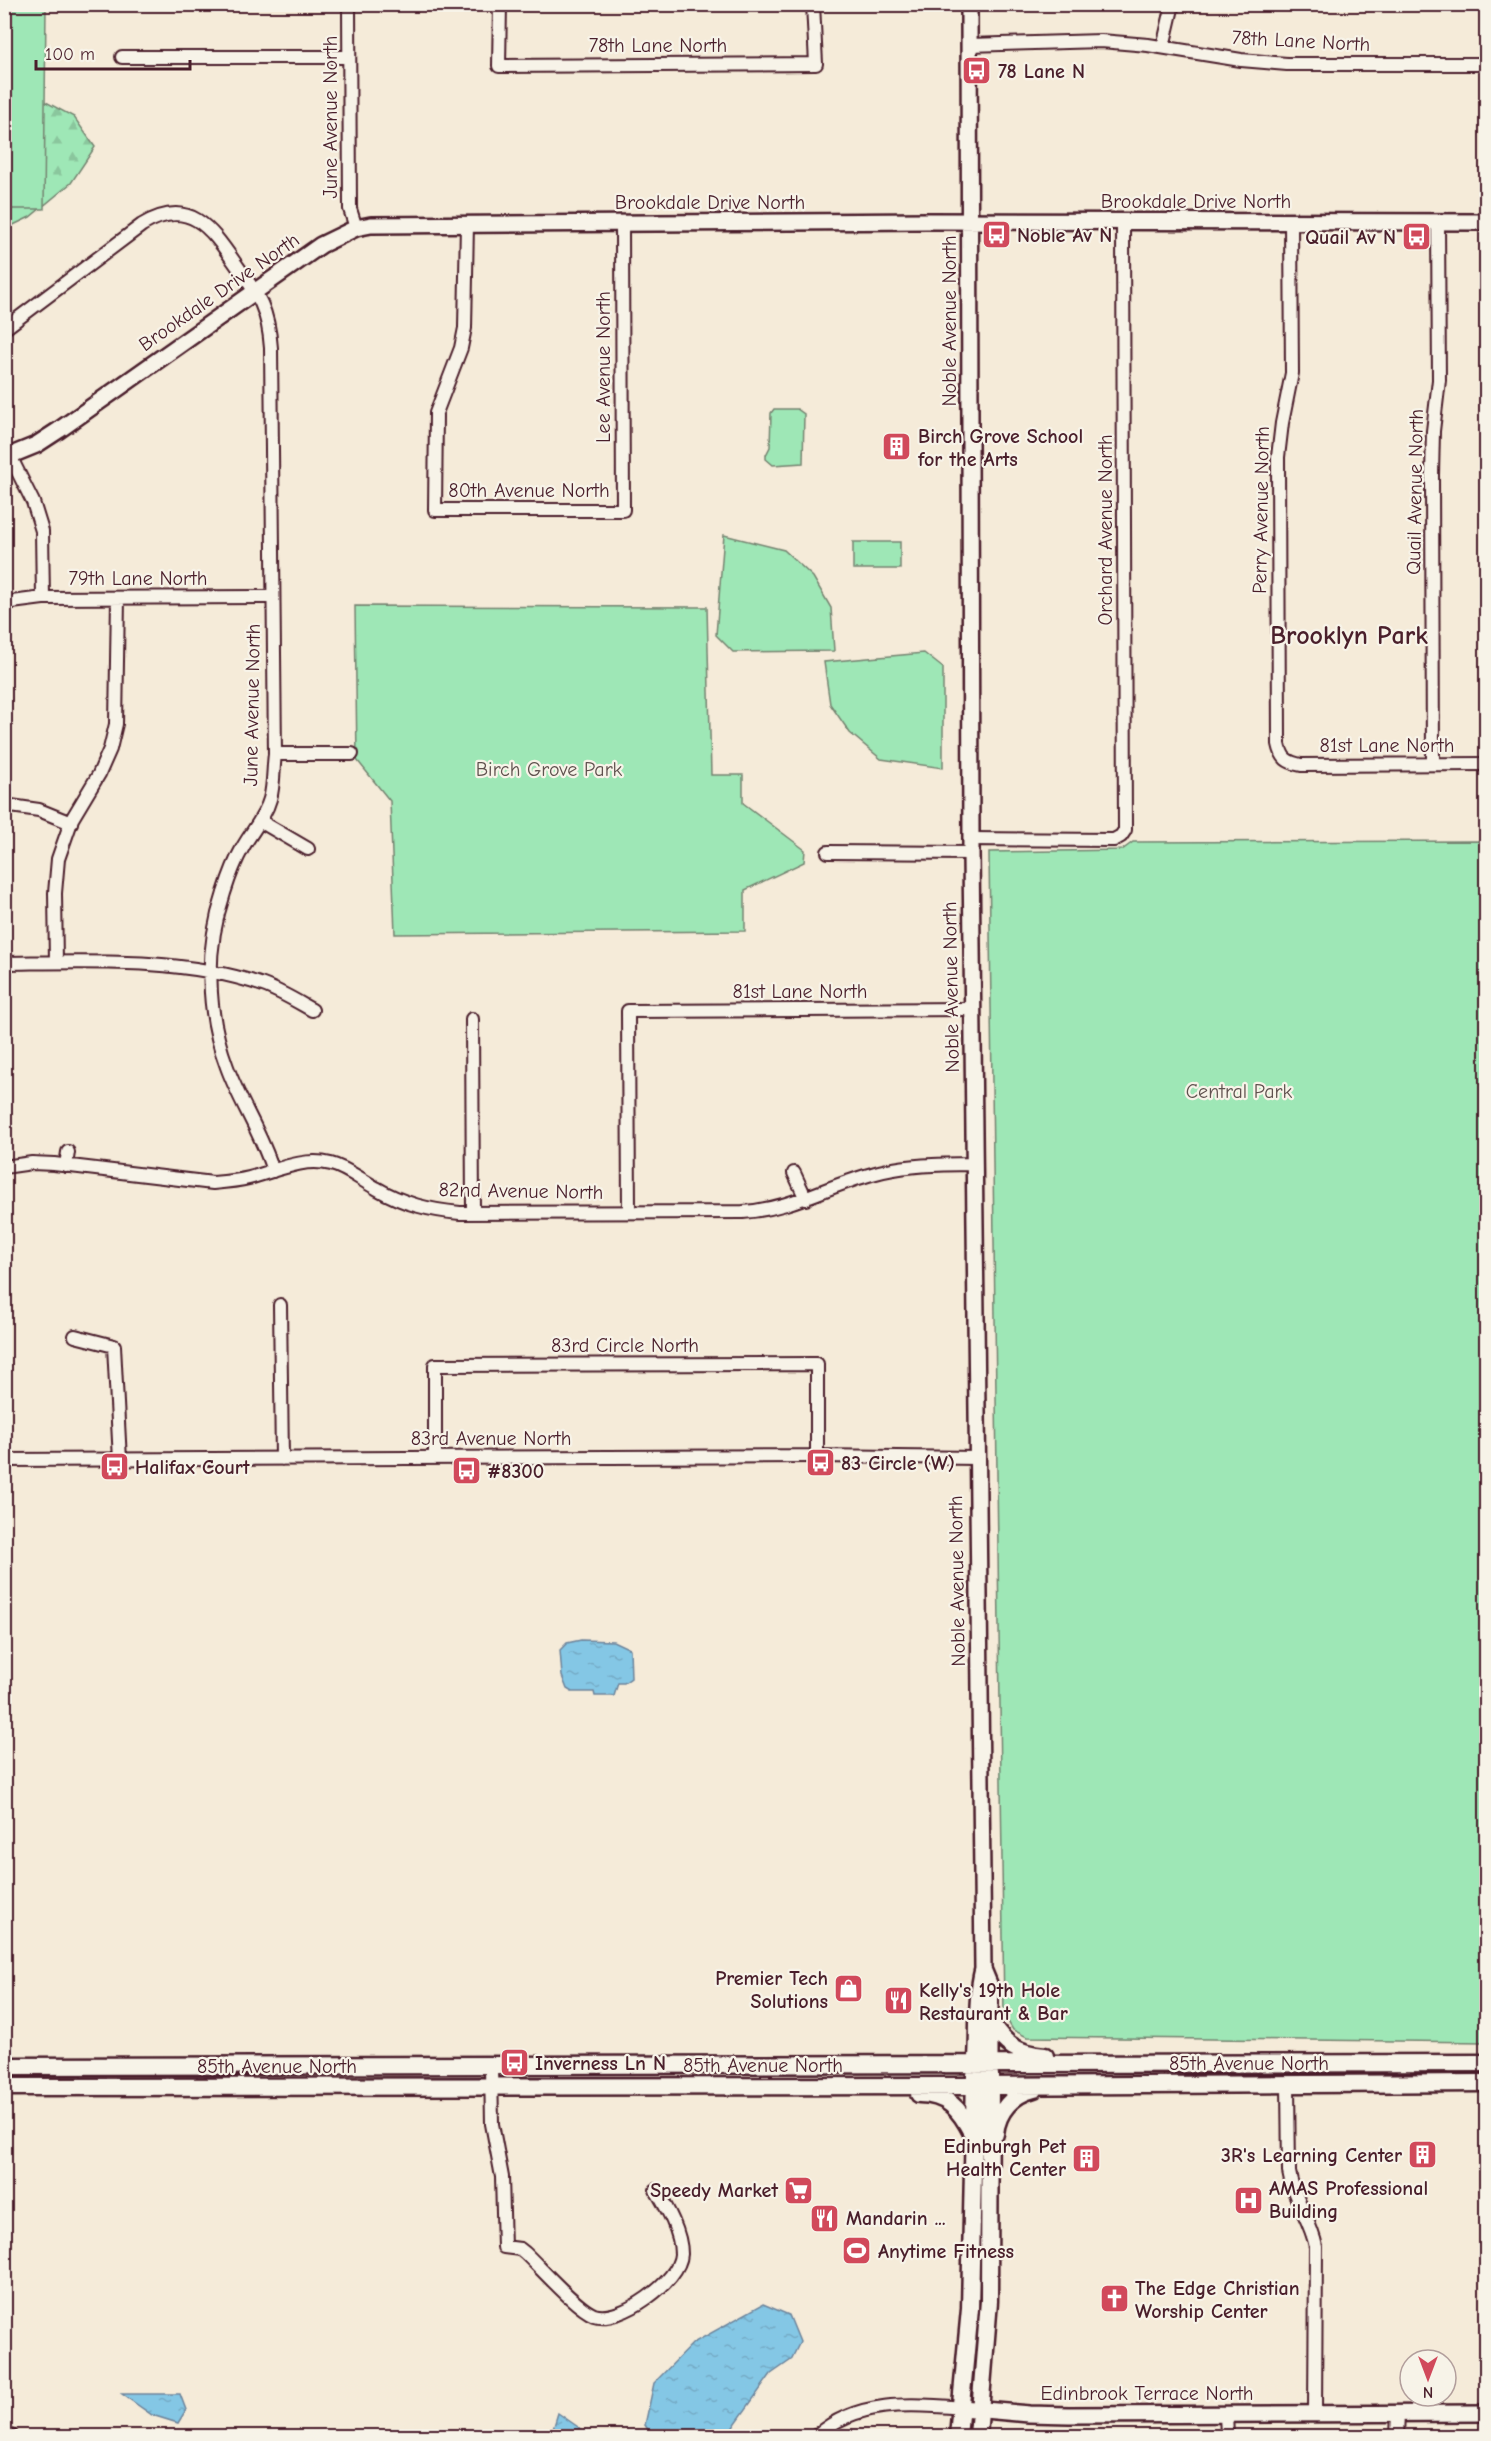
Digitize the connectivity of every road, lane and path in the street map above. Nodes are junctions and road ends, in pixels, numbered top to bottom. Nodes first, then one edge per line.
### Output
1 (349, 4) edge
2 (500, 4) edge
3 (813, 4) edge
4 (969, 4) edge
5 (1173, 4) edge
6 (970, 45) junction
7 (1163, 47) junction
8 (122, 57) dead end
9 (349, 57) junction
10 (1486, 64) edge
11 (970, 222) junction
12 (1123, 222) junction
13 (1291, 222) junction
14 (1438, 222) junction
15 (1486, 222) edge
16 (467, 224) junction
17 (622, 224) junction
18 (356, 228) junction
19 (255, 291) junction
20 (4, 329) edge
21 (7, 457) edge
22 (623, 510) joint
23 (273, 597) junction
24 (43, 598) junction
25 (118, 598) junction
26 (4, 605) edge
27 (275, 754) junction
28 (352, 754) dead end
29 (1288, 762) joint
30 (1433, 763) junction
31 (1486, 764) edge
32 (4, 805) edge
33 (260, 821) junction
34 (71, 823) junction
35 (971, 846) junction
36 (308, 849) dead end
37 (828, 852) dead end
38 (56, 962) junction
39 (4, 963) edge
40 (210, 973) junction
41 (972, 1009) junction
42 (312, 1010) dead end
43 (472, 1019) dead end
44 (68, 1152) dead end
45 (974, 1164) junction
46 (66, 1166) junction
47 (4, 1167) edge
48 (273, 1171) junction
49 (794, 1173) dead end
50 (806, 1198) junction
51 (629, 1212) junction
52 (473, 1213) junction
53 (280, 1305) dead end
54 (75, 1336) dead end
55 (817, 1456) junction
56 (435, 1458) junction
57 (977, 1458) junction
58 (282, 1459) junction
59 (4, 1460) edge
60 (120, 1460) junction
61 (982, 1969) junction
62 (991, 2023) junction
63 (1486, 2063) edge
64 (1172, 2064) junction
65 (983, 2065) junction
66 (4, 2066) edge
67 (491, 2066) junction
68 (1486, 2083) edge
69 (1288, 2084) junction
70 (1054, 2085) junction
71 (800, 2086) junction
72 (982, 2086) junction
73 (4, 2087) edge
74 (491, 2087) junction
75 (973, 2134) junction
76 (989, 2188) junction
77 (656, 2190) dead end
78 (962, 2408) junction
79 (981, 2409) junction
80 (1398, 2413) junction
81 (1486, 2413) edge
82 (1226, 2414) junction
83 (1315, 2414) junction
84 (4, 2431) edge
85 (12, 2436) edge
86 (816, 2436) edge
87 (958, 2436) edge
88 (978, 2436) edge
89 (1227, 2436) edge
90 (1397, 2436) edge

1 - 9 street, June Avenue North
2 - 3 street, 78th Lane North
4 - 6 street, Noble Avenue North
5 - 7 street
6 - 7 street, 78th Lane North
6 - 11 street, Noble Avenue North
7 - 10 street, 78th Lane North
8 - 9 street
9 - 18 street, June Avenue North
11 - 12 street, Brookdale Drive North
11 - 17 street, Brookdale Drive North
11 - 35 street, Noble Avenue North
12 - 13 street, Brookdale Drive North
12 - 35 street, Orchard Avenue North
13 - 14 street, Brookdale Drive North
13 - 29 street, Perry Avenue North
14 - 15 street, Brookdale Drive North
14 - 30 street, Quail Avenue North
16 - 17 street, Brookdale Drive North
16 - 18 street, Brookdale Drive North
16 - 22 street, 80th Avenue North
17 - 22 street, Lee Avenue North
18 - 19 street, Brookdale Drive North
19 - 20 street, June Avenue North
19 - 21 street, Brookdale Drive North
19 - 23 street, June Avenue North
21 - 24 street
23 - 25 street, 79th Lane North
23 - 27 street, June Avenue North
24 - 25 street, 79th Lane North
24 - 26 street, 79th Lane North
25 - 34 street
27 - 28 street
27 - 33 street, June Avenue North
29 - 30 street, 81st Lane North
30 - 31 street, 81st Lane North
32 - 34 street
33 - 36 street
33 - 40 street, June Avenue North
34 - 38 street
35 - 37 street
35 - 41 street, Noble Avenue North
38 - 39 street
38 - 40 street
40 - 42 street
40 - 48 street, June Avenue North
41 - 45 street, Noble Avenue North
41 - 51 street, 81st Lane North
43 - 52 street
44 - 46 street
45 - 50 street, 82nd Avenue North
45 - 57 street, Noble Avenue North
46 - 47 street, 82nd Avenue North
46 - 48 street, 82nd Avenue North
48 - 52 street, 82nd Avenue North
49 - 50 street
50 - 51 street, 82nd Avenue North
51 - 52 street, 82nd Avenue North
53 - 58 street
54 - 60 street
55 - 56 street, 83rd Avenue North
55 - 56 street, 83rd Circle North
55 - 57 street, 83rd Avenue North
56 - 58 street, 83rd Avenue North
57 - 61 street, Noble Avenue North
58 - 60 street, 83rd Avenue North
59 - 60 street, 83rd Avenue North
61 - 62 street, Noble Avenue North
61 - 65 street, Noble Avenue North
62 - 64 main road
62 - 65 street, Noble Avenue North
63 - 64 main road, 85th Avenue North
64 - 65 main road, 85th Avenue North
65 - 67 main road, 85th Avenue North
65 - 72 main road
66 - 67 main road, 85th Avenue North
67 - 74 street
68 - 69 main road, 85th Avenue North
69 - 70 main road, 85th Avenue North
69 - 83 street
70 - 72 main road, 85th Avenue North
70 - 76 main road
71 - 72 main road, 85th Avenue North
71 - 74 main road, 85th Avenue North
71 - 75 main road
72 - 75 main road
72 - 76 main road
73 - 74 main road, 85th Avenue North
74 - 77 street
75 - 78 main road
76 - 79 main road
78 - 79 street, Edinbrook Terrace North
78 - 86 street, Edinbrook Terrace North
78 - 87 main road
79 - 82 street, Edinbrook Terrace North
79 - 88 main road
80 - 81 street, Edinbrook Terrace North
80 - 83 street, Edinbrook Terrace North
80 - 90 street
82 - 83 street, Edinbrook Terrace North
82 - 89 street
84 - 85 street

